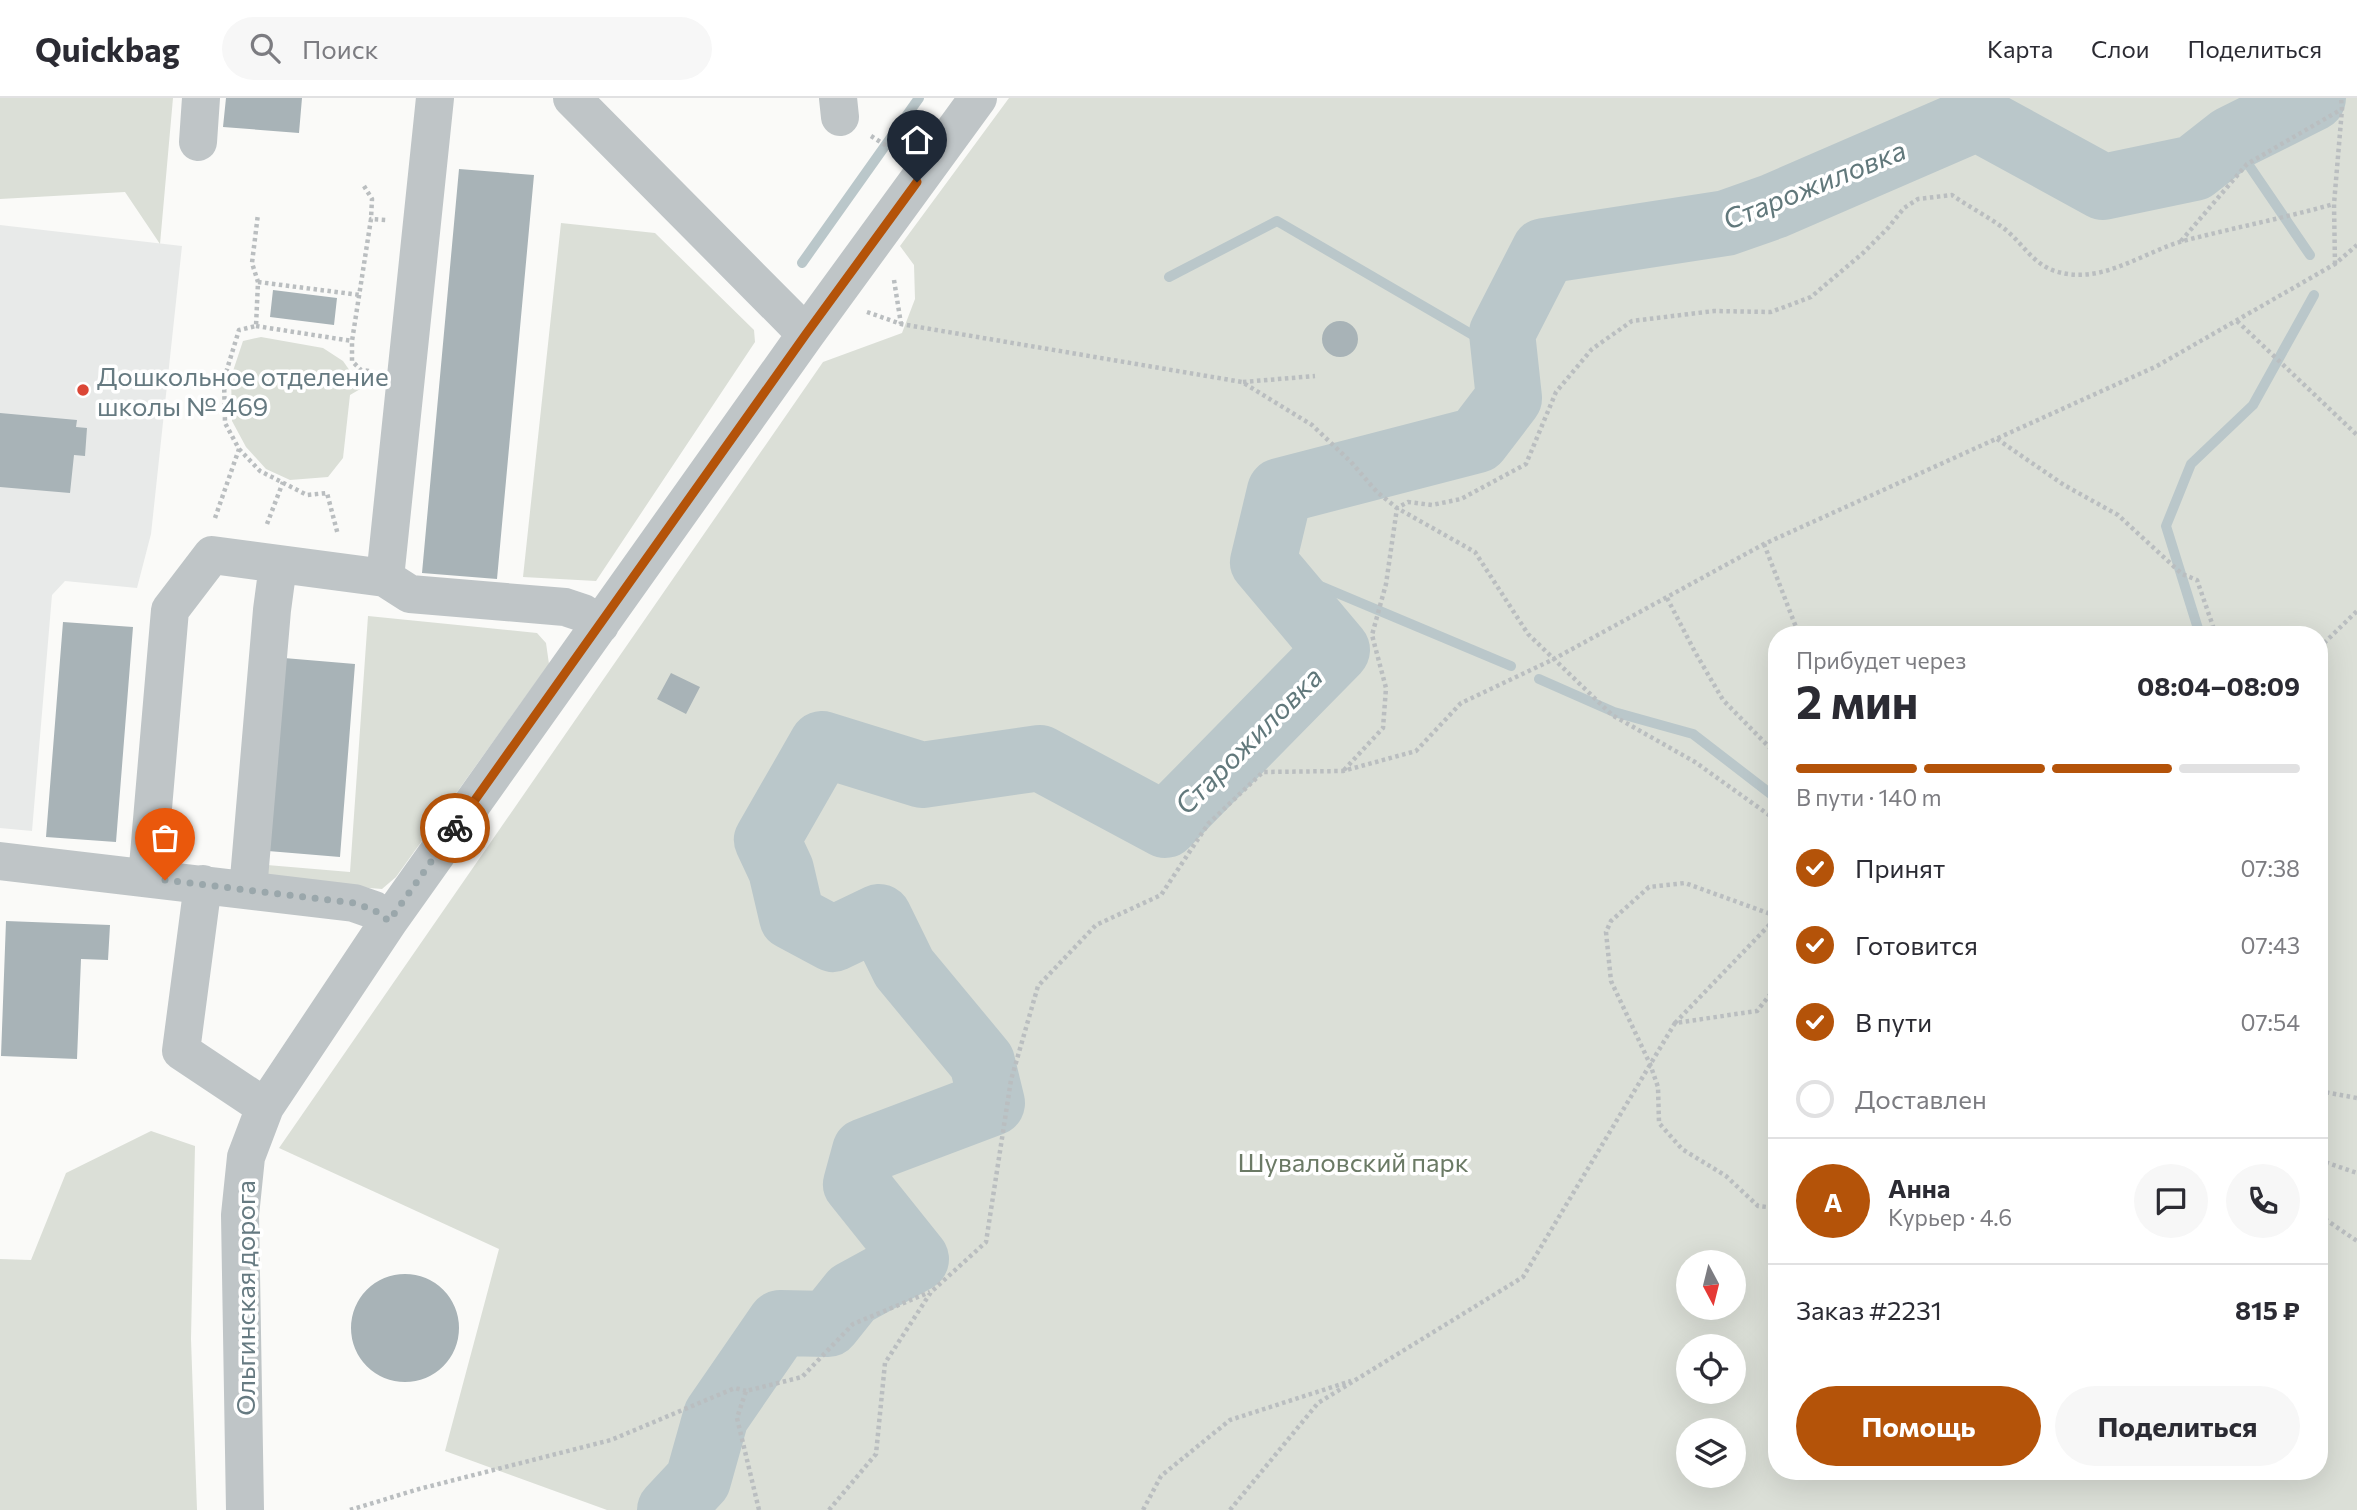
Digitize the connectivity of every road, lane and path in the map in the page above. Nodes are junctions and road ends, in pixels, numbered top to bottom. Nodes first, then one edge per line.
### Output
1 (201, 98) edge
2 (435, 98) edge
3 (572, 98) edge
4 (978, 98) edge
5 (2341, 98) edge
6 (2342, 109) junction
7 (198, 142) dead end
8 (364, 186) dead end
9 (2334, 204) junction
10 (258, 214) dead end
11 (371, 219) junction
12 (422, 224) junction
13 (2180, 242) junction
14 (2357, 245) edge
15 (2335, 264) junction
16 (893, 274) dead end
17 (258, 282) junction
18 (837, 293) junction
19 (360, 295) junction
20 (2237, 321) junction
21 (901, 324) junction
22 (256, 326) junction
23 (806, 334) junction
24 (352, 341) junction
25 (407, 375) junction
26 (1315, 376) dead end
27 (1242, 382) junction
28 (2357, 435) edge
29 (1997, 439) junction
30 (239, 449) junction
31 (327, 493) dead end
32 (1397, 508) junction
33 (1764, 544) junction
34 (212, 555) junction
35 (278, 565) junction
36 (386, 578) junction
37 (1667, 598) junction
38 (2357, 611) edge
39 (600, 625) junction
40 (1796, 626) edge
41 (2213, 626) edge
42 (2328, 639) edge
43 (1552, 660) junction
44 (1768, 746) edge
45 (1343, 771) junction
46 (1768, 814) edge
47 (0, 861) edge
48 (147, 878) junction
49 (203, 884) junction
50 (248, 890) junction
51 (1768, 914) edge
52 (389, 921) junction
53 (1768, 925) edge
54 (1768, 998) edge
55 (1675, 1023) junction
56 (1650, 1063) junction
57 (2328, 1093) edge
58 (2357, 1098) edge
59 (265, 1107) junction
60 (2328, 1163) edge
61 (2357, 1173) edge
62 (1768, 1207) edge
63 (2328, 1222) edge
64 (2357, 1241) edge
65 (931, 1292) junction
66 (1358, 1378) junction
67 (746, 1391) junction
68 (245, 1510) edge
69 (350, 1510) edge
70 (759, 1510) edge
71 (829, 1510) edge
72 (1143, 1510) edge
73 (1230, 1510) edge

1 - 7 street
2 - 12 street
3 - 23 street
4 - 18 street, Ольгинская дорога
5 - 6 path
6 - 9 path
6 - 13 path
8 - 11 path
9 - 13 path
9 - 15 path
10 - 17 path
11 - 12 path
11 - 19 path
12 - 25 street
13 - 32 path
14 - 15 path
15 - 20 path
16 - 21 path
17 - 19 path
17 - 22 path
18 - 21 path
18 - 23 street, Ольгинская дорога
19 - 24 path
20 - 28 path
20 - 29 path
21 - 27 path
22 - 24 path
22 - 30 path
23 - 39 street, Ольгинская дорога
24 - 25 path
25 - 36 street
26 - 27 path
27 - 32 path
29 - 33 path
29 - 41 path
30 - 31 path
30 - 34 path
32 - 43 path
32 - 45 path
33 - 37 path
33 - 40 path
34 - 35 street
34 - 48 street
35 - 36 street
35 - 50 street
36 - 39 street
37 - 43 path
37 - 44 path
38 - 42 path
39 - 52 street, Ольгинская дорога
43 - 45 path
43 - 46 path
45 - 65 path
47 - 48 street
48 - 49 street
49 - 50 street
49 - 59 street
50 - 52 street
51 - 56 path
52 - 59 street, Ольгинская дорога
53 - 55 path
54 - 55 path
55 - 56 path
56 - 62 path
56 - 66 path
57 - 58 path
59 - 68 street, Ольгинская дорога
60 - 61 path
63 - 64 path
65 - 67 path
65 - 71 path
66 - 72 path
66 - 73 path
67 - 69 path
67 - 70 path

